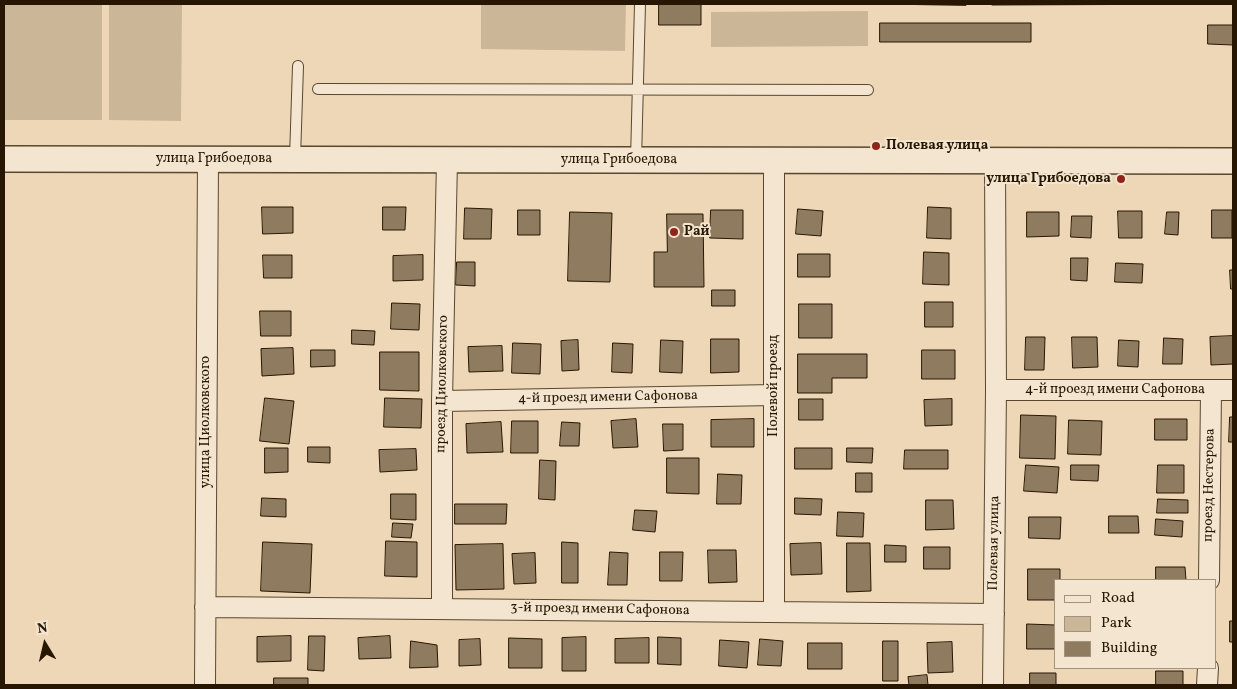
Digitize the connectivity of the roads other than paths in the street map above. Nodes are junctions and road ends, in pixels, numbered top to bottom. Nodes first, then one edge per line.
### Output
1 (640, 4) edge
2 (298, 66) dead end
3 (318, 89) dead end
4 (638, 90) junction
5 (868, 90) dead end
6 (4, 159) edge
7 (208, 159) junction
8 (295, 160) junction
9 (447, 160) junction
10 (636, 160) junction
11 (774, 160) junction
12 (995, 160) junction
13 (1233, 160) edge
14 (996, 390) junction
15 (1211, 390) junction
16 (1233, 390) edge
17 (774, 395) junction
18 (442, 401) junction
19 (1209, 579) edge
20 (206, 607) junction
21 (442, 609) junction
22 (774, 612) junction
23 (994, 614) junction
24 (1208, 669) edge
25 (205, 685) edge
26 (993, 685) edge
27 (1207, 685) edge

1 - 4 lane
2 - 8 lane
3 - 4 lane
4 - 5 lane
4 - 10 lane
6 - 7 street, улица Грибоедова
7 - 8 street, улица Грибоедова
7 - 20 street, улица Циолковского
8 - 9 street, улица Грибоедова
9 - 10 street, улица Грибоедова
9 - 18 street, проезд Циолковского
10 - 11 street, улица Грибоедова
11 - 12 street, улица Грибоедова
11 - 17 street, Полевой проезд
12 - 13 street, улица Грибоедова
12 - 14 street, Полевая улица
14 - 15 street, 4-й проезд имени Сафонова
14 - 23 street, Полевая улица
15 - 16 street, 4-й проезд имени Сафонова
15 - 19 street, проезд Нестерова
17 - 18 street, 4-й проезд имени Сафонова
17 - 22 street, Полевой проезд
18 - 21 street, проезд Циолковского
20 - 21 street, 3-й проезд имени Сафонова
20 - 25 street, улица Циолковского
21 - 22 street, 3-й проезд имени Сафонова
22 - 23 street, 3-й проезд имени Сафонова
23 - 26 street, Полевая улица
24 - 27 street

